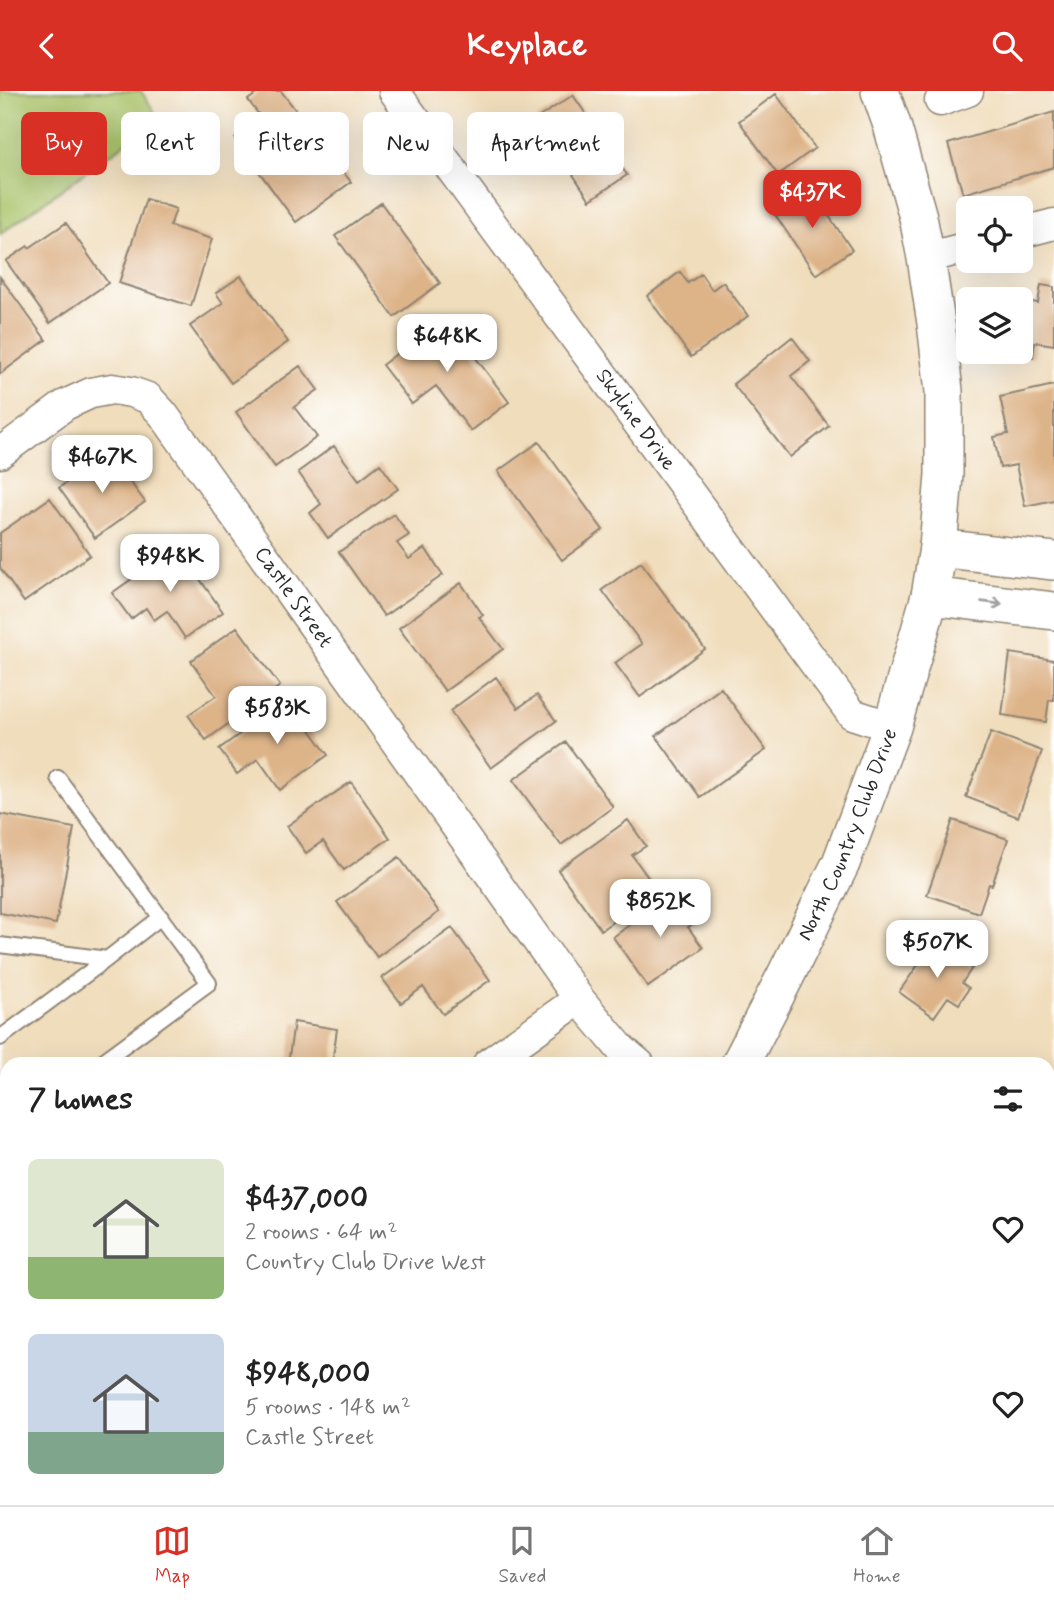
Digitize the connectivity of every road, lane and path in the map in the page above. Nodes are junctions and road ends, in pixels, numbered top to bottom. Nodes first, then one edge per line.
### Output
1 (394, 91) edge
2 (880, 91) edge
3 (968, 91) edge
4 (940, 101) dead end
5 (1054, 225) edge
6 (1033, 230) edge
7 (956, 250) edge
8 (926, 258) junction
9 (0, 453) edge
10 (938, 548) junction
11 (1054, 561) edge
12 (930, 596) junction
13 (1054, 611) edge
14 (892, 727) junction
15 (58, 778) dead end
16 (161, 917) junction
17 (0, 945) edge
18 (107, 959) junction
19 (579, 999) junction
20 (0, 1038) edge
21 (109, 1057) edge
22 (498, 1057) edge
23 (631, 1057) edge
24 (744, 1057) edge

1 - 14 street, Skyline Drive
2 - 8 street, North Country Club Drive
3 - 4 street
5 - 6 street
7 - 8 street
8 - 10 street, North Country Club Drive
9 - 19 street, Castle Street
10 - 11 street
10 - 12 street, North Country Club Drive
12 -> 13 street
12 - 14 street, North Country Club Drive
14 - 24 street, North Country Club Drive
15 - 16 lane
16 - 18 lane
16 - 21 lane
17 - 18 lane
18 - 20 lane
19 - 22 street
19 - 23 street, Castle Street

